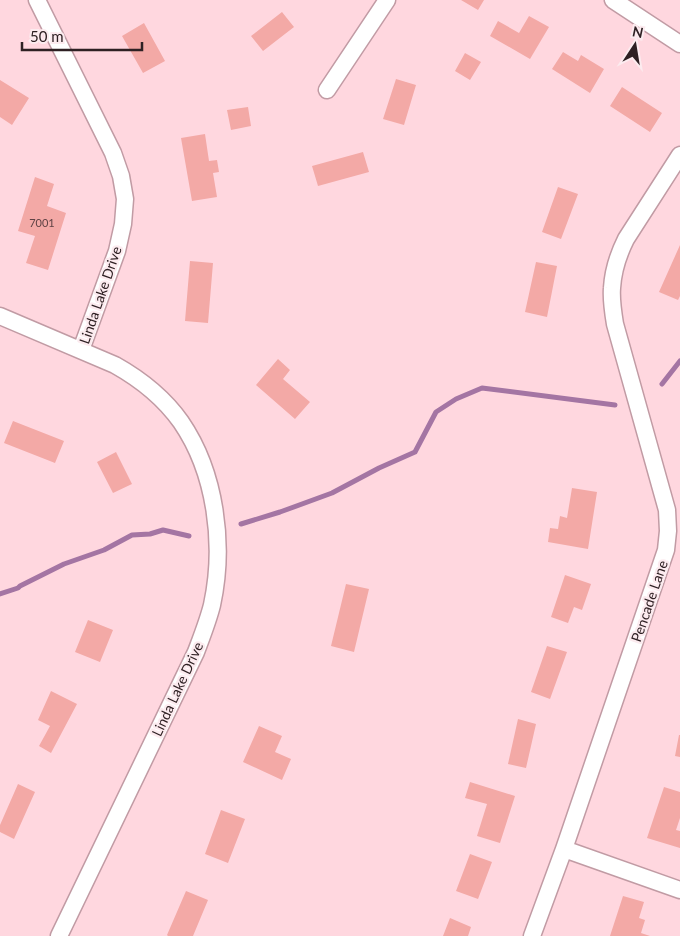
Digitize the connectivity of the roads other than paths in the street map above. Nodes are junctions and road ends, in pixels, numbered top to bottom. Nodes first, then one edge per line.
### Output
1 (37, 0) edge
2 (387, 0) edge
3 (613, 0) edge
4 (680, 44) edge
5 (327, 90) dead end
6 (680, 156) edge
7 (0, 316) edge
8 (81, 350) junction
9 (674, 532) edge
10 (564, 849) junction
11 (680, 890) edge
12 (59, 936) edge
13 (532, 936) edge

1 - 8 street, Linda Lake Drive
2 - 5 street
3 - 4 street
6 - 9 street, Pencade Lane
7 - 8 street
8 - 12 street, Linda Lake Drive
9 - 10 street, Pencade Lane
10 - 11 street
10 - 13 street, Pencade Lane

